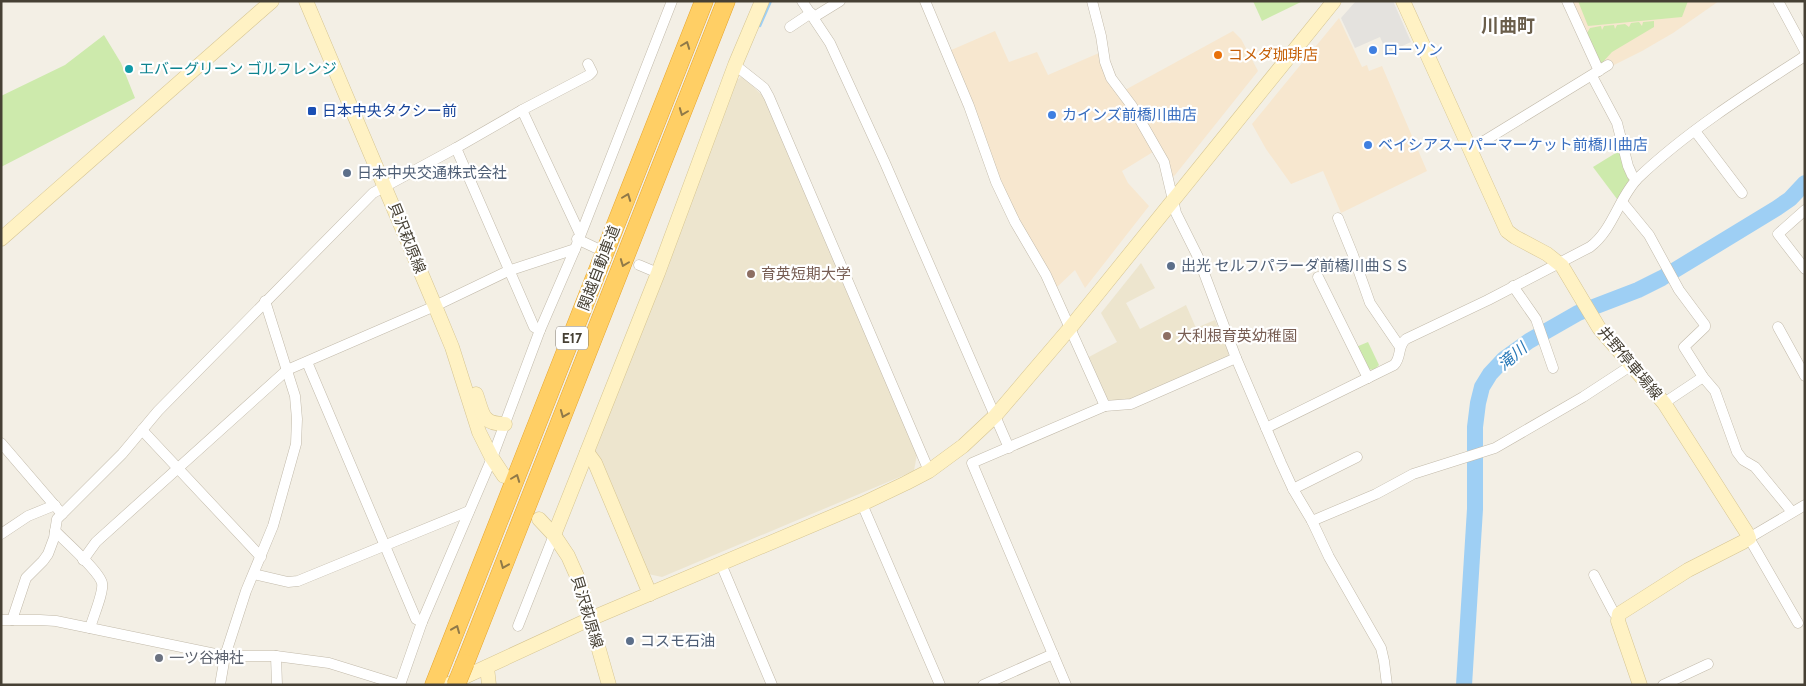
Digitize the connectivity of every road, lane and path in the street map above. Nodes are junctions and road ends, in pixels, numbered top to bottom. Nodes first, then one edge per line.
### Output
1 (272, 1) edge
2 (306, 1) edge
3 (672, 1) edge
4 (704, 1) edge
5 (726, 1) edge
6 (762, 1) edge
7 (802, 1) edge
8 (840, 1) edge
9 (924, 1) edge
10 (1092, 1) edge
11 (1334, 1) edge
12 (1403, 1) edge
13 (1567, 1) edge
14 (1778, 1) edge
15 (812, 15) junction
16 (790, 27) dead end
17 (1805, 52) edge
18 (1805, 56) edge
19 (588, 64) dead end
20 (735, 65) junction
21 (1600, 70) junction
22 (522, 110) junction
23 (1695, 131) junction
24 (456, 148) junction
25 (1471, 149) junction
26 (1636, 180) junction
27 (386, 186) junction
28 (1742, 193) dead end
29 (1174, 199) junction
30 (1622, 202) junction
31 (1805, 210) edge
32 (1338, 218) dead end
33 (1, 240) edge
34 (577, 241) junction
35 (596, 248) dead end
36 (1560, 262) junction
37 (639, 266) dead end
38 (1805, 270) edge
39 (508, 271) junction
40 (658, 273) junction
41 (1318, 276) dead end
42 (1513, 286) junction
43 (266, 301) junction
44 (435, 306) junction
45 (1778, 327) dead end
46 (1070, 328) junction
47 (540, 330) junction
48 (452, 347) junction
49 (1400, 347) junction
50 (1236, 358) junction
51 (307, 362) junction
52 (1632, 365) junction
53 (1553, 368) dead end
54 (287, 370) junction
55 (1805, 376) edge
56 (1703, 377) junction
57 (1368, 378) junction
58 (1664, 403) junction
59 (1105, 406) junction
60 (994, 416) junction
61 (505, 424) junction
62 (1266, 428) junction
63 (142, 430) junction
64 (1, 443) edge
65 (1009, 448) junction
66 (587, 452) junction
67 (1357, 457) dead end
68 (492, 458) junction
69 (178, 469) junction
70 (929, 470) junction
71 (504, 476) dead end
72 (1293, 489) junction
73 (862, 504) junction
74 (1805, 505) edge
75 (55, 506) junction
76 (469, 511) junction
77 (1792, 512) junction
78 (62, 514) junction
79 (539, 519) dead end
80 (1312, 521) junction
81 (56, 531) junction
82 (1, 534) edge
83 (554, 535) junction
84 (1749, 538) junction
85 (386, 545) junction
86 (261, 557) junction
87 (83, 560) junction
88 (721, 564) junction
89 (254, 574) junction
90 (1594, 575) dead end
91 (650, 594) junction
92 (1618, 616) junction
93 (590, 619) junction
94 (7, 620) edge
95 (422, 622) junction
96 (1798, 623) dead end
97 (518, 626) dead end
98 (90, 628) junction
99 (1053, 654) junction
100 (225, 656) junction
101 (276, 656) junction
102 (1708, 664) dead end
103 (487, 667) junction
104 (440, 681) edge
105 (220, 685) edge
106 (277, 685) edge
107 (400, 685) edge
108 (456, 685) edge
109 (489, 685) edge
110 (609, 685) edge
111 (772, 685) edge
112 (940, 685) edge
113 (982, 685) edge
114 (1066, 685) edge
115 (1387, 685) edge
116 (1640, 685) edge
117 (1663, 685) edge

1 - 33 street
2 - 27 street, 貝沢萩原線
3 - 34 street
104 -> 4 highway, 関越自動車道 / E17
5 -> 108 highway, 関越自動車道 / E17, bridge
6 - 20 street
7 - 15 street
8 - 15 street
9 - 46 street
10 - 29 street
11 - 29 street
12 - 25 street
13 - 21 street
14 - 17 street
15 - 16 street
15 - 60 street
18 - 23 street
19 - 22 street
20 - 40 street
20 - 70 street
21 - 25 street
21 - 26 street
22 - 24 street
22 - 34 street
23 - 26 street
23 - 28 street
24 - 27 street
24 - 39 street
25 - 36 street
26 - 30 street
27 - 43 street
27 - 44 street, 貝沢萩原線
29 - 46 street
29 - 50 street
30 - 36 street
30 - 56 street
31 - 38 street
32 - 49 street
34 - 35 street
34 - 39 street
34 - 47 street
36 - 42 street
36 - 52 street, 井野停車場線
37 - 40 street
39 - 44 street
39 - 47 street
40 - 66 street
41 - 57 street
42 - 49 street
42 - 53 street
43 - 54 street
43 - 63 street
44 - 48 street, 貝沢萩原線
44 - 51 street
45 - 55 street
46 - 59 street
46 - 60 street
47 - 61 street
48 - 61 street
48 - 68 street, 貝沢萩原線
49 - 57 street
50 - 59 street
50 - 62 street
51 - 54 street
51 - 85 street
52 - 58 street, 井野停車場線
52 - 80 street
54 - 69 street
54 - 86 street
56 - 58 street
56 - 77 street
57 - 62 street
58 - 84 street, 井野停車場線
59 - 65 street
60 - 65 street
60 - 70 street
61 - 68 street
62 - 72 street
63 - 69 street
63 - 78 street
64 - 75 street
65 - 99 street
66 - 83 street
66 - 91 street
67 - 72 street
68 - 71 street, 貝沢萩原線
68 - 76 street
69 - 86 street
69 - 87 street
70 - 73 street
72 - 80 street
73 - 88 street
73 - 112 street
74 - 77 street
75 - 78 street
75 - 82 street
76 - 85 street
76 - 95 street
77 - 84 street
78 - 81 street
79 - 83 street, 貝沢萩原線
80 - 115 street
81 - 87 street
81 - 94 street
83 - 93 street, 貝沢萩原線
83 - 97 street
84 - 92 street
84 - 96 street
85 - 89 street
85 - 95 street
86 - 89 street
87 - 98 street
88 - 91 street
88 - 111 street
89 - 100 street
90 - 92 street
91 - 93 street
92 - 116 street
93 - 103 street
93 - 110 street, 貝沢萩原線
94 - 98 street
95 - 107 street
98 - 100 street
99 - 113 street
99 - 114 street
100 - 101 street
100 - 105 street
101 - 106 street
101 - 107 street
102 - 117 street
103 - 104 street
103 - 109 street

